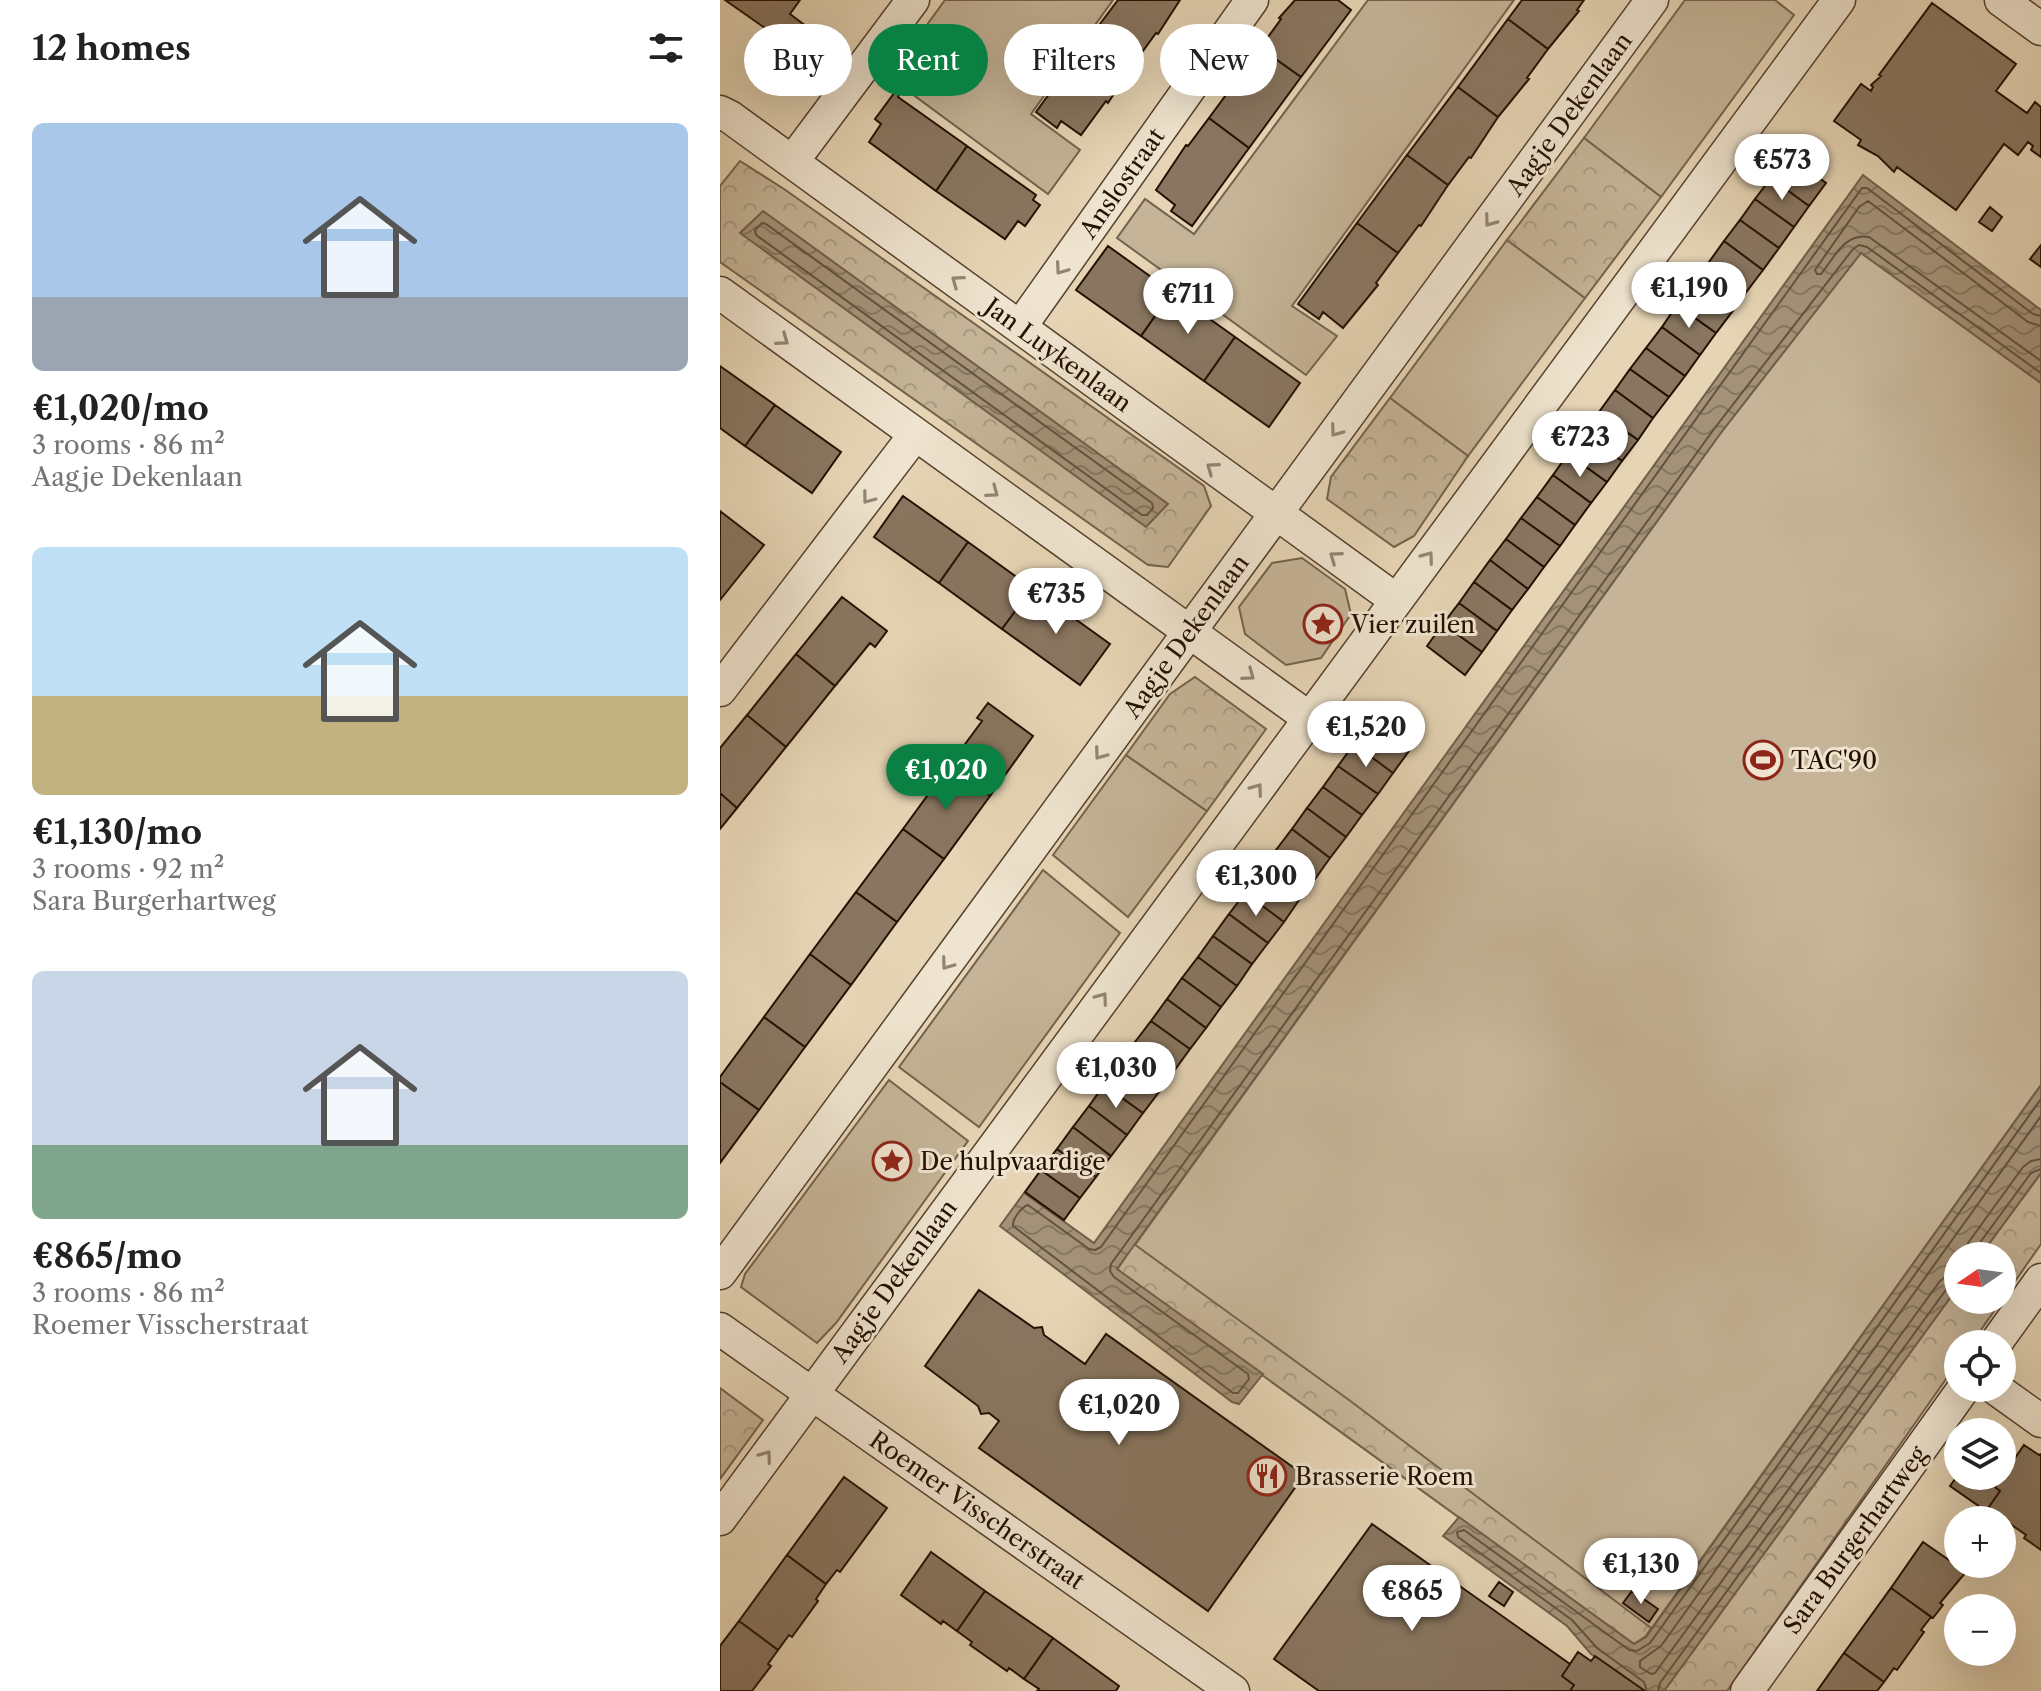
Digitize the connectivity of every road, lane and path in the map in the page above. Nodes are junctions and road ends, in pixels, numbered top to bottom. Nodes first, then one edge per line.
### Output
1 (913, 0) edge
2 (1252, 0) edge
3 (1652, 0) edge
4 (1839, 0) edge
5 (2001, 0) edge
6 (2041, 29) edge
7 (723, 119) edge
8 (792, 162) junction
9 (720, 293) edge
10 (1020, 327) junction
11 (914, 436) junction
12 (1275, 514) junction
13 (1396, 600) junction
14 (1189, 632) junction
15 (720, 690) edge
16 (1309, 718) junction
17 (720, 1273) edge
18 (2041, 1280) edge
19 (720, 1329) edge
20 (2005, 1330) edge
21 (811, 1393) junction
22 (1954, 1402) edge
23 (2015, 1402) edge
24 (2041, 1421) edge
25 (720, 1519) edge
26 (1233, 1691) edge
27 (1747, 1691) edge

1 - 8 street
2 -> 10 street, Anslostraat
3 -> 12 street, Aagje Dekenlaan
13 -> 4 street, Aagje Dekenlaan
5 - 6 street
7 - 8 street, Jan Luykenlaan
10 -> 8 street, Jan Luykenlaan
9 -> 11 street
12 -> 10 street, Jan Luykenlaan
11 -> 14 street
11 -> 15 street
13 -> 12 street, Jan Luykenlaan
12 - 14 street, Aagje Dekenlaan
13 - 16 street, Aagje Dekenlaan
14 -> 16 street
14 -> 17 street, Aagje Dekenlaan
21 -> 16 street, Aagje Dekenlaan
18 - 20 street
19 - 21 street, Roemer Visscherstraat
25 -> 21 street, Aagje Dekenlaan
21 - 26 street, Roemer Visscherstraat
22 - 27 street, Sara Burgerhartweg
23 - 24 street

